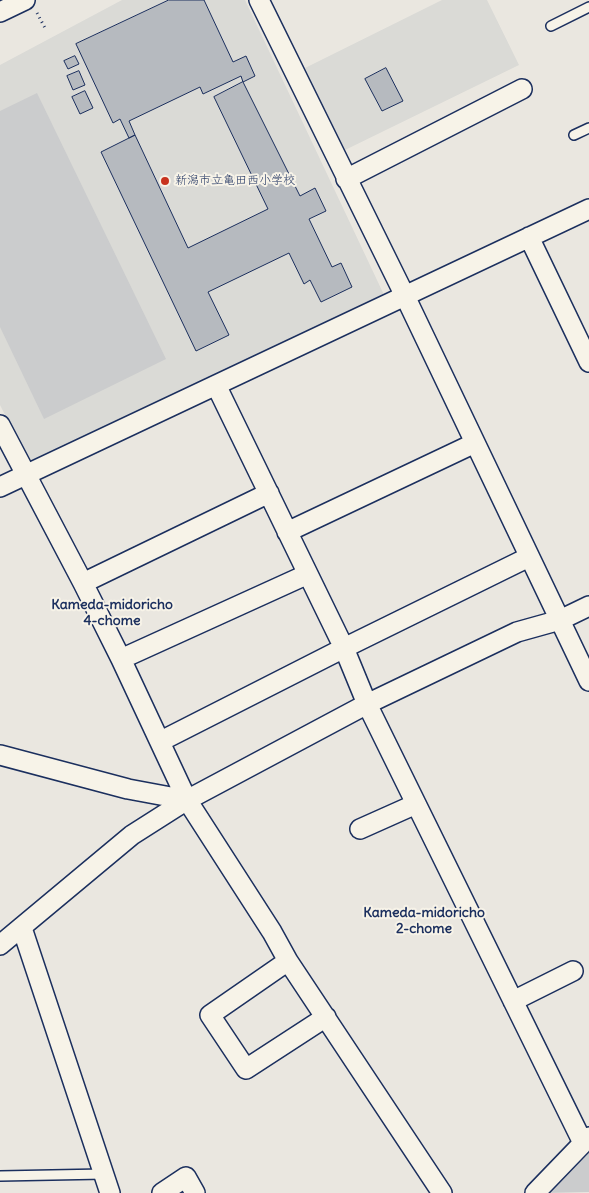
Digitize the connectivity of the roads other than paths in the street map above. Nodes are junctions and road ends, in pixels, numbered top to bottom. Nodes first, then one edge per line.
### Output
1 (25, 0) edge
2 (259, 0) edge
3 (589, 8) edge
4 (0, 12) edge
5 (551, 26) dead end
6 (522, 89) dead end
7 (589, 128) edge
8 (574, 135) dead end
9 (346, 179) junction
10 (589, 209) edge
11 (528, 237) junction
12 (405, 296) junction
13 (589, 362) edge
14 (216, 385) junction
15 (0, 425) edge
16 (475, 443) junction
17 (25, 474) junction
18 (0, 487) edge
19 (269, 493) junction
20 (288, 532) junction
21 (530, 557) junction
22 (308, 574) junction
23 (83, 583) junction
24 (589, 606) edge
25 (560, 620) junction
26 (344, 648) junction
27 (121, 659) junction
28 (589, 681) edge
29 (367, 704) junction
30 (161, 741) junction
31 (0, 755) edge
32 (187, 800) junction
33 (416, 804) junction
34 (360, 829) dead end
35 (22, 928) junction
36 (0, 945) edge
37 (288, 961) junction
38 (573, 971) dead end
39 (513, 1001) junction
40 (326, 1017) junction
41 (586, 1140) edge
42 (104, 1174) junction
43 (0, 1176) edge
44 (110, 1193) edge
45 (162, 1193) edge
46 (195, 1193) edge
47 (442, 1193) edge
48 (535, 1193) edge

1 - 4 street
2 - 9 street
3 - 5 lane
6 - 9 street
7 - 8 lane
9 - 12 street
10 - 11 street
11 - 12 street
11 - 13 street
12 - 14 street
12 - 16 street
14 - 17 street
14 - 19 street
15 - 17 street
16 - 20 street
16 - 21 street
17 - 18 street
17 - 23 street
19 - 20 street
19 - 23 street
20 - 22 street
21 - 25 street
21 - 26 street
22 - 26 street
22 - 27 street
23 - 27 street
24 - 25 street
25 - 28 street
25 - 29 street
26 - 29 street
26 - 30 street
27 - 30 street
29 - 32 street
29 - 33 street
30 - 32 street
31 - 32 street
32 - 35 street
32 - 37 street
33 - 34 street
33 - 39 street
35 - 36 street
35 - 42 street
37 - 40 street
37 - 40 street
38 - 39 street
39 - 41 street
40 - 47 street
41 - 48 street
42 - 43 lane
42 - 44 street
45 - 46 street

